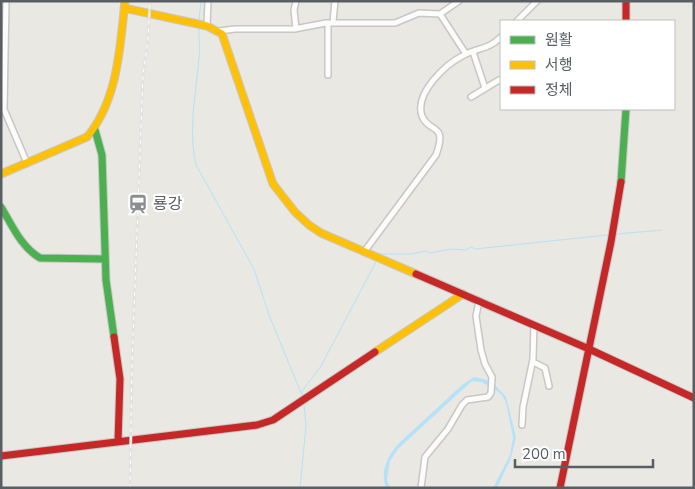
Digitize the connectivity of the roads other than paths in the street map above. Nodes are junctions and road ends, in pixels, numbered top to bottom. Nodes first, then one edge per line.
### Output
1 (6, 1) edge
2 (208, 1) edge
3 (296, 1) edge
4 (336, 1) edge
5 (459, 1) edge
6 (537, 1) edge
7 (626, 1) edge
8 (124, 5) edge
9 (440, 14) junction
10 (517, 20) edge
11 (626, 20) edge
12 (331, 23) junction
13 (202, 24) junction
14 (296, 29) junction
15 (218, 31) junction
16 (500, 37) edge
17 (473, 52) junction
18 (466, 54) junction
19 (328, 75) dead end
20 (499, 80) dead end
21 (485, 88) junction
22 (470, 97) dead end
23 (2, 107) edge
24 (626, 110) edge
25 (95, 130) junction
26 (27, 163) junction
27 (1, 174) edge
28 (1, 206) edge
29 (364, 252) junction
30 (105, 259) junction
31 (464, 294) junction
32 (479, 301) junction
33 (534, 325) junction
34 (589, 349) junction
35 (533, 362) junction
36 (549, 386) dead end
37 (694, 398) edge
38 (522, 425) dead end
39 (118, 442) junction
40 (1, 456) edge
41 (421, 488) edge
42 (560, 488) edge

1 - 23 street
2 - 13 street
3 - 14 street
4 - 12 street
5 - 9 street
6 - 10 street
7 - 11 main road
8 - 13 main road
8 - 25 main road
9 - 12 street
9 - 18 street
12 - 14 street
12 - 19 street
13 - 15 main road
14 - 15 street
15 - 29 main road
16 - 17 street
17 - 18 street
17 - 21 street
18 - 29 street
20 - 21 street
21 - 22 street
23 - 26 street
24 - 34 main road
25 - 26 main road
25 - 30 main road
26 - 27 main road
28 - 30 main road
29 - 31 main road
30 - 39 main road
31 - 32 main road
31 - 39 main road
32 - 33 main road
32 - 41 street
33 - 34 main road
33 - 35 street
34 - 37 main road
34 - 42 main road
35 - 36 street
35 - 38 street
39 - 40 main road

